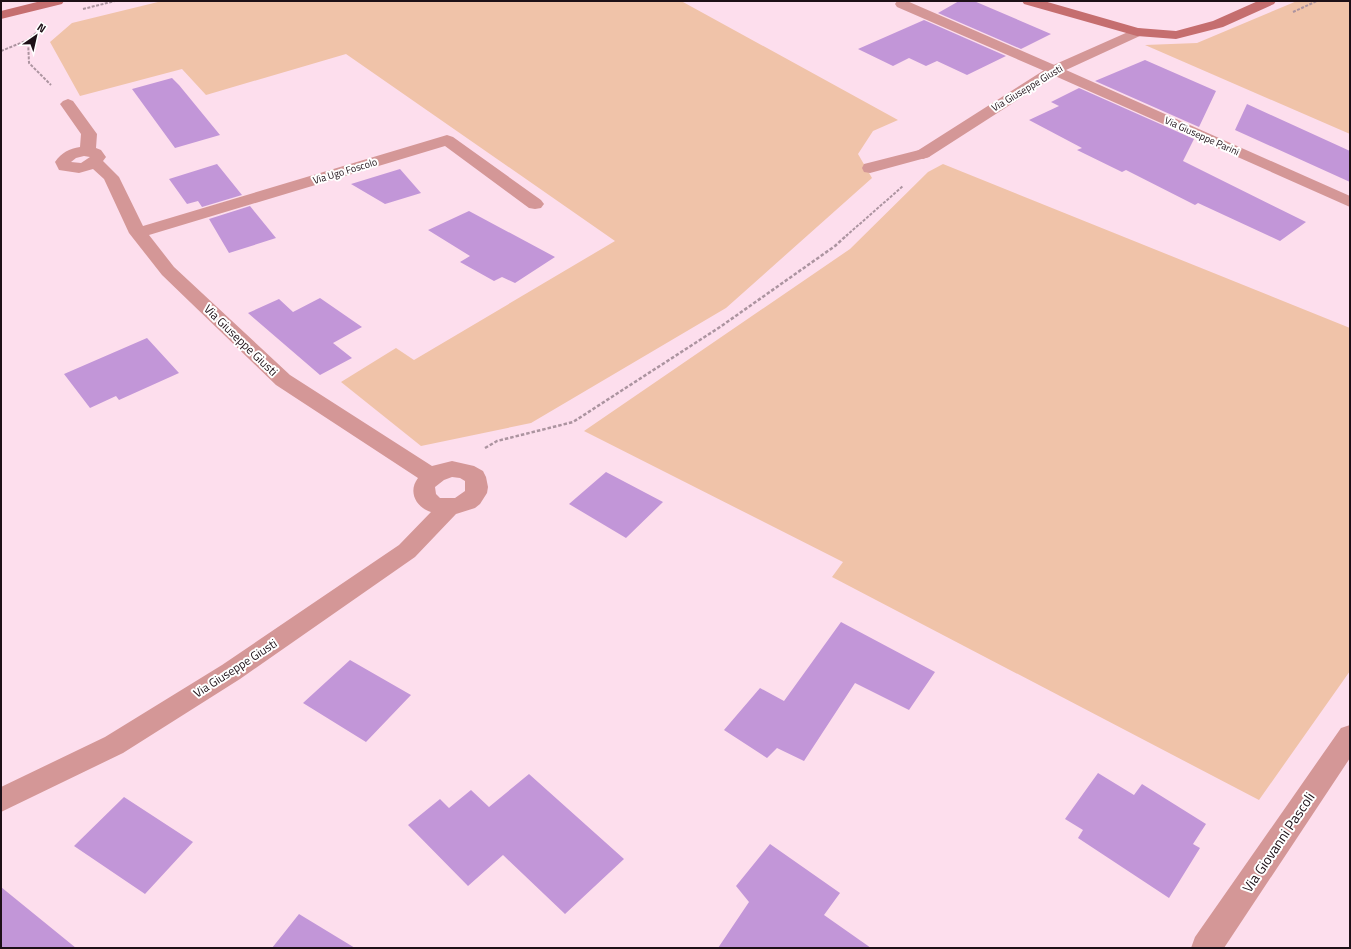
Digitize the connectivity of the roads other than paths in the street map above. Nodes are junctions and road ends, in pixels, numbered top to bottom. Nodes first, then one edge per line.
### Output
1 (58, 1) edge
2 (1029, 1) edge
3 (1269, 1) edge
4 (902, 4) dead end
5 (1, 15) edge
6 (1137, 32) junction
7 (1054, 70) junction
8 (68, 104) road end
9 (870, 168) dead end
10 (1350, 202) edge
11 (535, 204) dead end
12 (138, 233) junction
13 (431, 476) junction
14 (449, 507) junction
15 (1350, 736) edge
16 (1, 800) edge
17 (1206, 948) edge

1 - 5 street
2 - 6 street
3 - 6 street
4 - 7 street, Via Giuseppe Parini
6 - 7 street, Via Giuseppe Giusti
7 - 9 street, Via Giuseppe Giusti
7 - 10 street, Via Giuseppe Parini
8 - 12 street, Via Giuseppe Giusti
11 - 12 street, Via Ugo Foscolo
12 - 13 street, Via Giuseppe Giusti
13 - 14 street
13 - 14 street, Via Giuseppe Giusti
14 - 16 street, Via Giuseppe Giusti
15 - 17 street, Via Giovanni Pascoli

